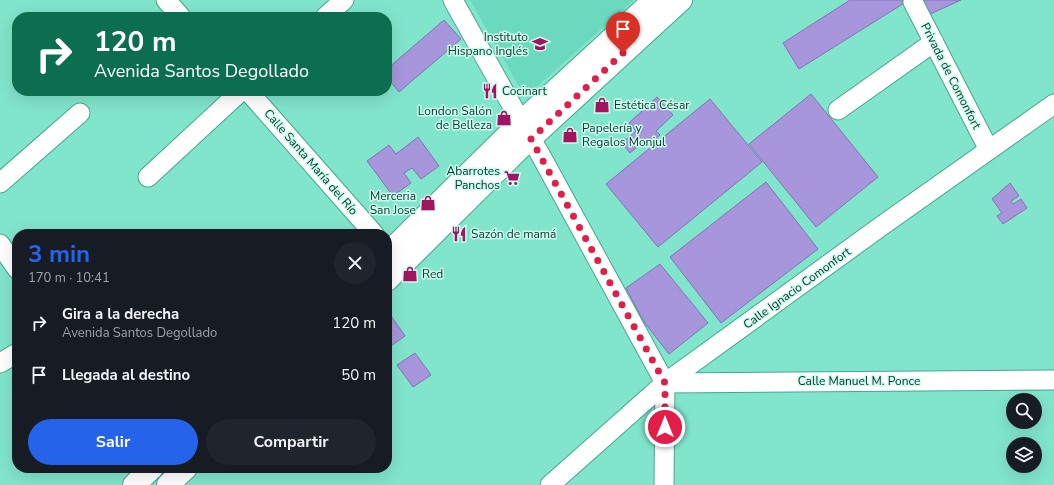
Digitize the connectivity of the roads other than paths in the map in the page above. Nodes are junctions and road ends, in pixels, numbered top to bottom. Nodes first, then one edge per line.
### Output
1 (166, 0) edge
2 (344, 0) edge
3 (454, 0) edge
4 (654, 0) edge
5 (681, 0) edge
6 (913, 2) dead end
7 (177, 12) edge
8 (331, 12) edge
9 (934, 42) junction
10 (236, 96) edge
11 (252, 96) edge
12 (1054, 104) edge
13 (838, 110) dead end
14 (80, 113) dead end
15 (526, 131) junction
16 (989, 150) junction
17 (148, 177) dead end
18 (0, 183) edge
19 (370, 229) edge
20 (0, 244) edge
21 (392, 258) edge
22 (12, 262) edge
23 (12, 356) edge
24 (0, 363) edge
25 (1054, 380) edge
26 (665, 383) junction
27 (147, 473) edge
28 (134, 485) edge
29 (550, 485) edge
30 (664, 485) edge

1 - 7 street
2 - 8 street
3 - 15 street
4 - 15 main road
5 - 15 main road
6 - 9 street, Privada de Comonfort
9 - 13 street
9 - 16 street, Privada de Comonfort
10 - 17 street
11 - 19 street, Calle Santa María del Río
12 - 16 street, Calle Ignacio Comonfort
14 - 18 street
15 - 21 main road
15 - 26 street
16 - 26 street, Calle Ignacio Comonfort
20 - 22 street
23 - 24 street
25 - 26 street, Calle Manuel M. Ponce
26 - 29 street, Calle Ignacio Comonfort
26 - 30 street
27 - 28 main road

